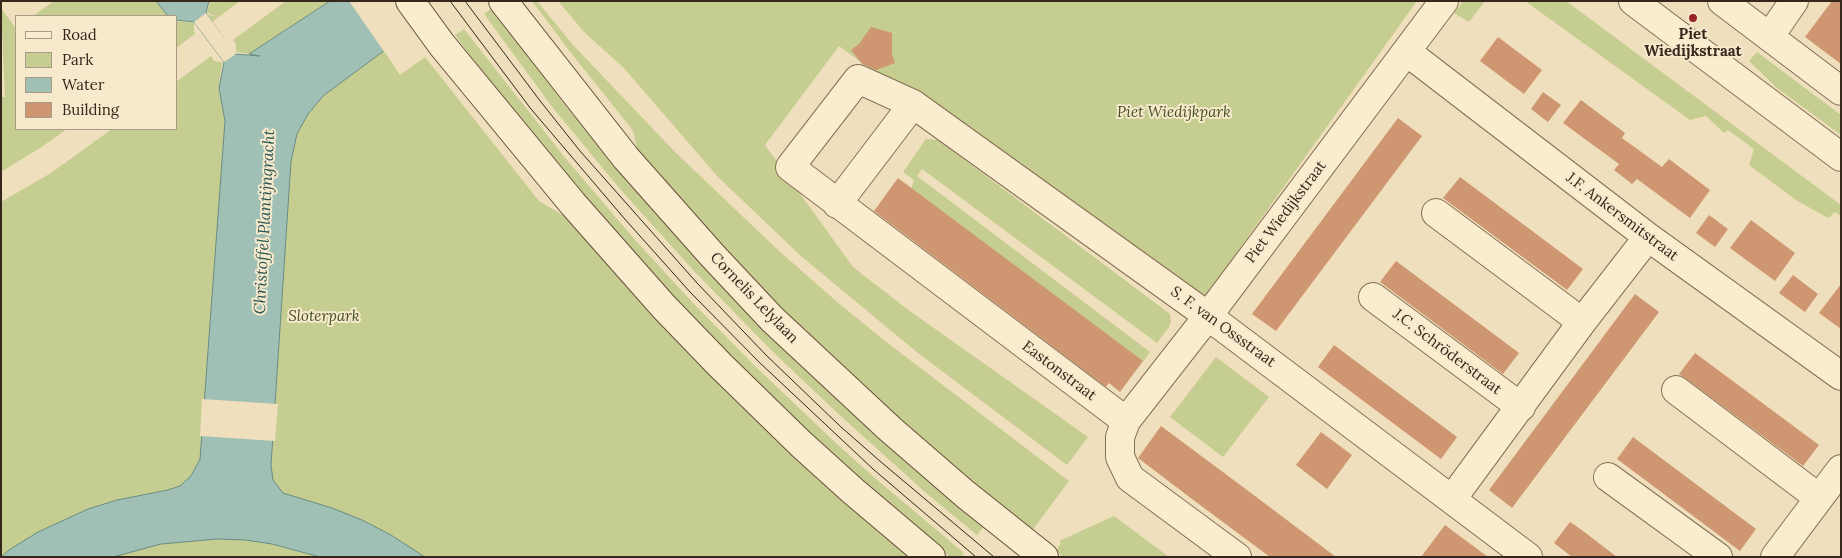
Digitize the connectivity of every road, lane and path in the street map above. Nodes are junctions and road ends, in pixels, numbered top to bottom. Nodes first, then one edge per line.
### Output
1 (410, 1) edge
2 (503, 1) edge
3 (1444, 1) edge
4 (1633, 1) edge
5 (1722, 1) edge
6 (1794, 1) edge
7 (1770, 36) junction
8 (1407, 52) junction
9 (1841, 90) edge
10 (913, 104) junction
11 (1841, 157) edge
12 (837, 204) junction
13 (1436, 213) dead end
14 (1648, 237) junction
15 (1373, 296) dead end
16 (1208, 316) junction
17 (1582, 322) junction
18 (1841, 376) edge
19 (1676, 390) dead end
20 (1521, 407) junction
21 (1126, 421) junction
22 (1841, 469) edge
23 (1608, 477) dead end
24 (1819, 498) junction
25 (1452, 499) junction
26 (931, 557) edge
27 (1044, 557) edge
28 (1236, 557) edge
29 (1528, 557) edge
30 (1718, 557) edge
31 (1775, 557) edge

1 - 26 street
2 - 27 street, Cornelis Lelylaan
3 - 8 street, Piet Wiedijkstraat
4 - 11 street
5 - 7 street
6 - 7 street
7 - 9 street
8 - 14 street, J.F. Ankersmitstraat
8 - 16 street, Piet Wiedijkstraat
10 - 12 street
10 - 12 street, Eastonstraat
10 - 16 street, S. F. van Ossstraat
12 - 21 street, Eastonstraat
13 - 17 street
14 - 17 street
14 - 18 street, J.F. Ankersmitstraat
15 - 20 street, J.C. Schröderstraat
16 - 21 street, Piet Wiedijkstraat
16 - 25 street, S. F. van Ossstraat
17 - 20 street
19 - 24 street
20 - 25 street
21 - 28 street
22 - 24 street
23 - 30 street
24 - 31 street
25 - 29 street, S. F. van Ossstraat

